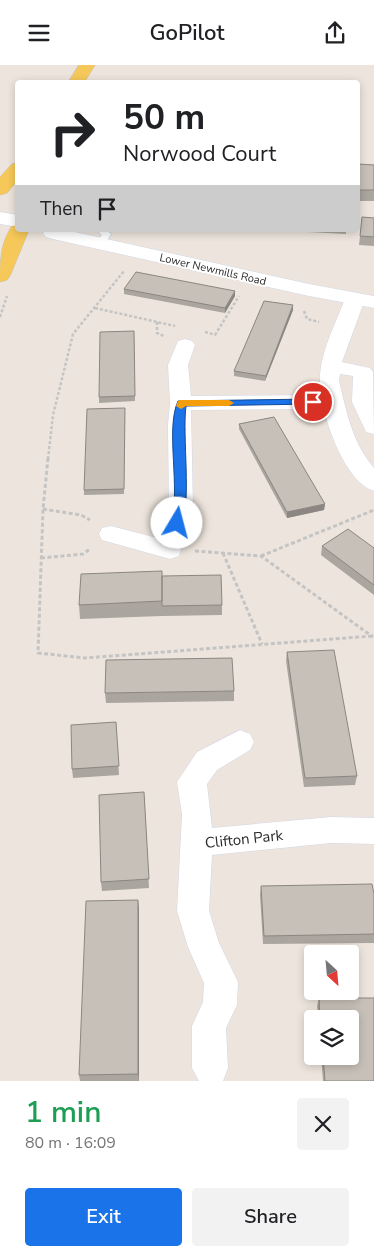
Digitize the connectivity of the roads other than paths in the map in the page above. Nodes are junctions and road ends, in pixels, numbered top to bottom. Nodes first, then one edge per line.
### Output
1 (86, 65) edge
2 (78, 80) edge
3 (15, 172) edge
4 (0, 189) edge
5 (0, 218) edge
6 (15, 220) edge
7 (18, 232) edge
8 (53, 233) dead end
9 (100, 236) edge
10 (0, 276) edge
11 (365, 300) edge
12 (186, 334) road end
13 (330, 366) junction
14 (333, 402) junction
15 (181, 403) junction
16 (374, 427) edge
17 (374, 483) edge
18 (112, 534) road end
19 (240, 742) dead end
20 (374, 831) edge
21 (197, 843) junction
22 (210, 1068) dead end

1 - 2 main road
3 - 4 main road
5 - 6 street
7 - 10 main road
8 - 9 street, Lower Newmills Road
9 - 11 street, Lower Newmills Road
11 - 13 street
12 - 15 street
13 - 14 street
13 - 16 street
14 - 15 street
14 - 17 street
15 - 18 street
19 - 21 street
20 - 21 street, Clifton Park
21 - 22 street, Clifton Park

